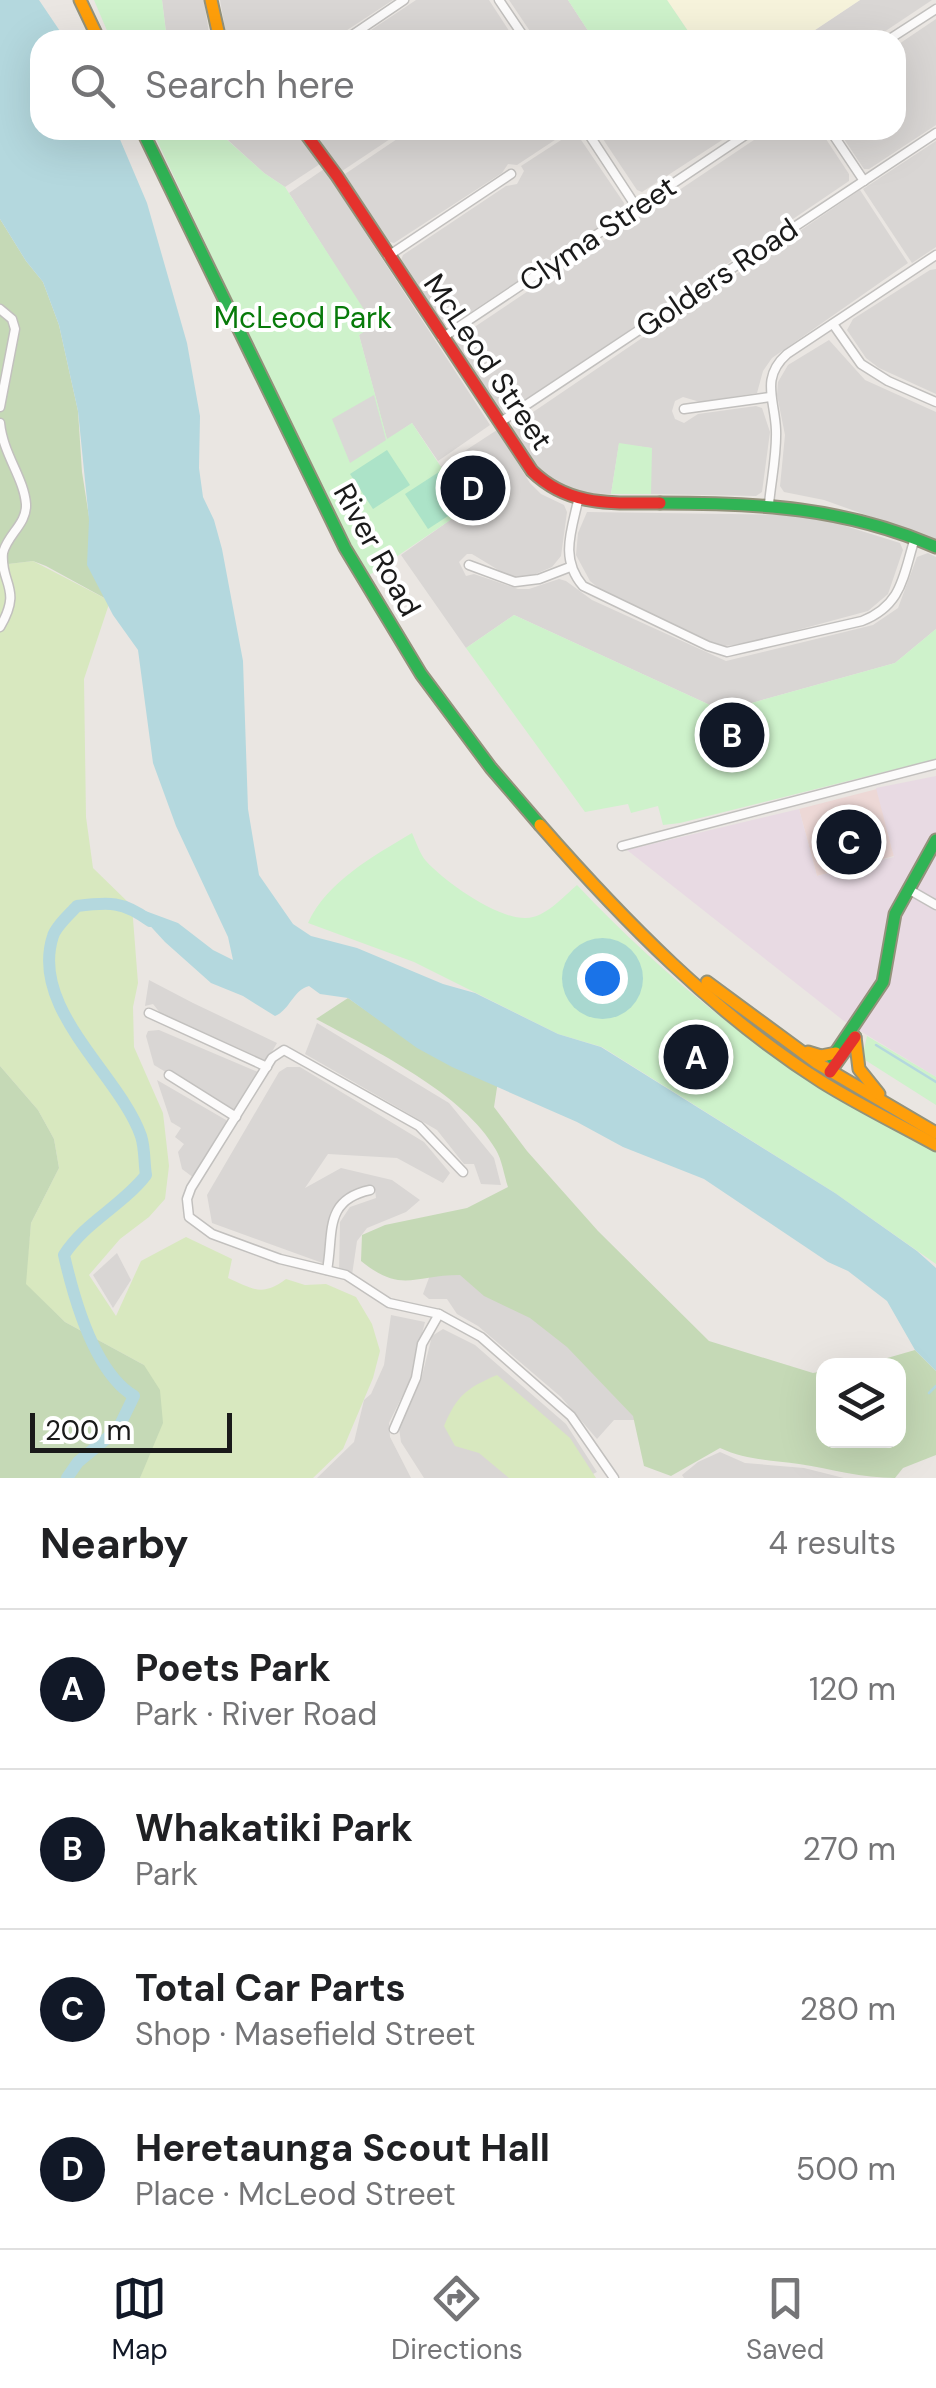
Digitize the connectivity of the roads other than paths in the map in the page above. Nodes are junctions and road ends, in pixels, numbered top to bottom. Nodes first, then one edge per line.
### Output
1 (82, 0) edge
2 (211, 0) edge
3 (404, 0) edge
4 (499, 0) edge
5 (936, 8) edge
6 (96, 30) edge
7 (218, 30) edge
8 (360, 30) edge
9 (519, 30) edge
10 (903, 30) edge
11 (936, 133) edge
12 (147, 140) edge
13 (310, 140) edge
14 (593, 140) edge
15 (738, 140) edge
16 (837, 140) edge
17 (511, 174) dead end
18 (864, 181) junction
19 (638, 208) junction
20 (388, 256) junction
21 (936, 256) edge
22 (0, 309) edge
23 (833, 324) junction
24 (442, 338) junction
25 (770, 397) junction
26 (936, 402) edge
27 (0, 407) edge
28 (684, 409) dead end
29 (0, 423) edge
30 (498, 423) junction
31 (578, 501) junction
32 (768, 504) junction
33 (915, 538) junction
34 (936, 547) edge
35 (469, 564) dead end
36 (570, 567) junction
37 (0, 627) edge
38 (936, 764) edge
39 (936, 840) edge
40 (622, 846) dead end
41 (908, 889) junction
42 (936, 905) edge
43 (651, 940) junction
44 (874, 997) junction
45 (712, 999) junction
46 (742, 1010) junction
47 (149, 1013) dead end
48 (855, 1037) junction
49 (836, 1052) junction
50 (267, 1067) junction
51 (830, 1072) junction
52 (169, 1076) dead end
53 (236, 1117) junction
54 (936, 1136) edge
55 (463, 1172) dead end
56 (370, 1190) dead end
57 (327, 1270) junction
58 (440, 1314) junction
59 (394, 1428) dead end
60 (614, 1478) edge

1 - 6 main road
2 - 7 main road
3 - 8 street
4 - 9 street
5 - 10 street
11 - 18 street, Golders Road
12 - 43 main road, River Road
13 - 20 main road, McLeod Street
14 - 19 street
15 - 19 street, Clyma Street
16 - 18 street
17 - 20 street
18 - 30 street, Golders Road
19 - 24 street, Clyma Street
20 - 24 main road, McLeod Street
21 - 23 street
22 - 27 street
23 - 25 street
23 - 26 street
24 - 30 main road, McLeod Street
25 - 28 street
25 - 32 street
29 - 37 street
30 - 31 main road, McLeod Street
31 - 32 main road, McLeod Street
31 - 36 street
32 - 33 main road, McLeod Street
33 - 34 main road, McLeod Street
33 - 36 street
35 - 36 street
38 - 40 street
39 - 41 main road
41 - 42 street
41 - 44 main road
43 - 45 main road, River Road
43 - 46 main road, River Road
44 - 48 main road
44 - 49 main road
45 - 51 main road
45 - 54 main road, River Road
46 - 49 main road
46 - 51 main road, River Road
47 - 50 street
48 - 51 main road
48 - 54 main road
49 - 51 main road
50 - 53 street
50 - 55 street
51 - 54 main road
52 - 53 street
53 - 57 street
56 - 57 street
57 - 58 street
58 - 59 street
58 - 60 street

